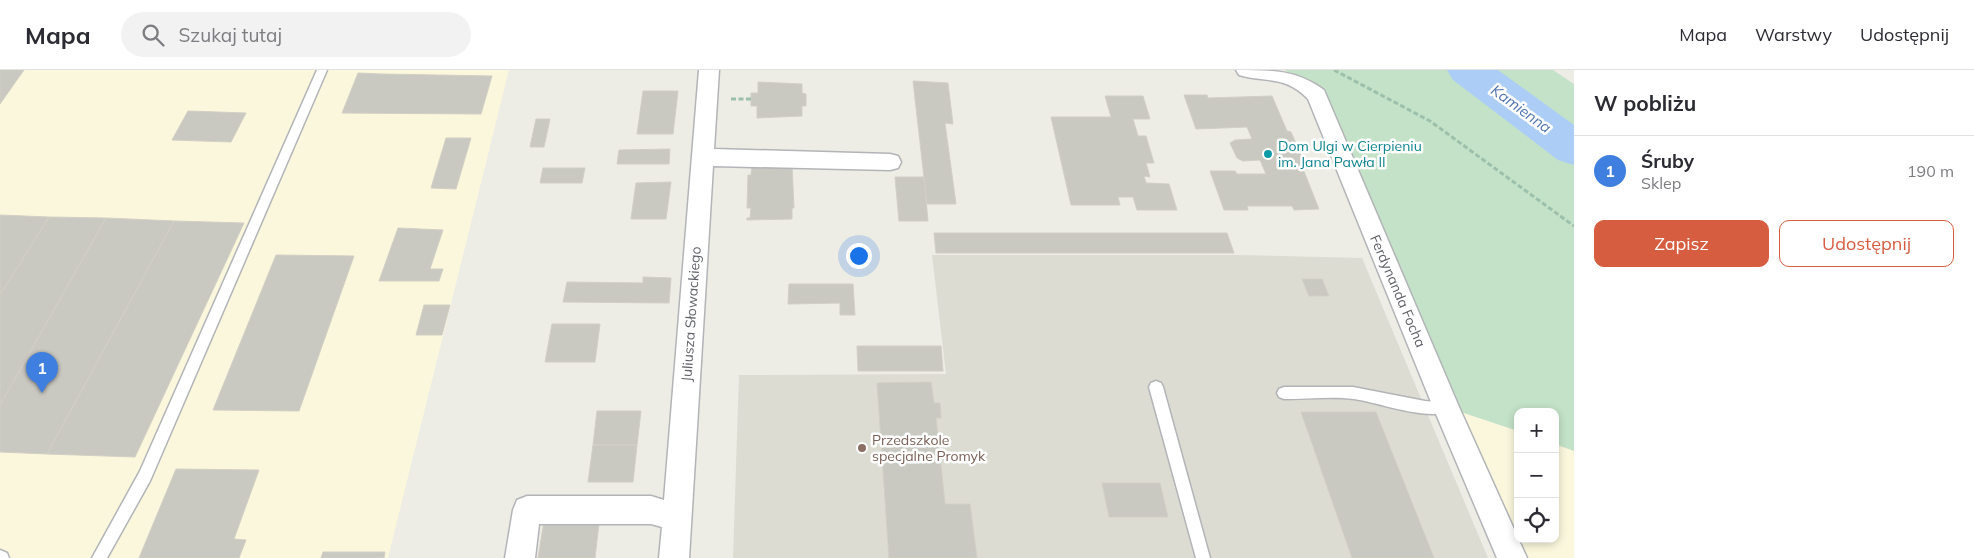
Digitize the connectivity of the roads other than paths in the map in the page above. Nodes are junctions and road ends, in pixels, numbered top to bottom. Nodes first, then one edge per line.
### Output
1 (322, 70) edge
2 (709, 70) edge
3 (1246, 70) edge
4 (702, 157) junction
5 (890, 162) dead end
6 (1156, 387) dead end
7 (1284, 393) dead end
8 (1446, 407) junction
9 (676, 518) junction
10 (100, 558) edge
11 (520, 558) edge
12 (674, 558) edge
13 (1202, 558) edge
14 (1512, 558) edge

1 - 10 lane
2 - 4 street, Juliusza Słowackiego
3 - 8 street, Ferdynanda Focha
4 - 5 street
4 - 9 street, Juliusza Słowackiego
6 - 13 lane
7 - 8 lane
8 - 14 street, Ferdynanda Focha
9 - 11 street
9 - 12 street, Juliusza Słowackiego

